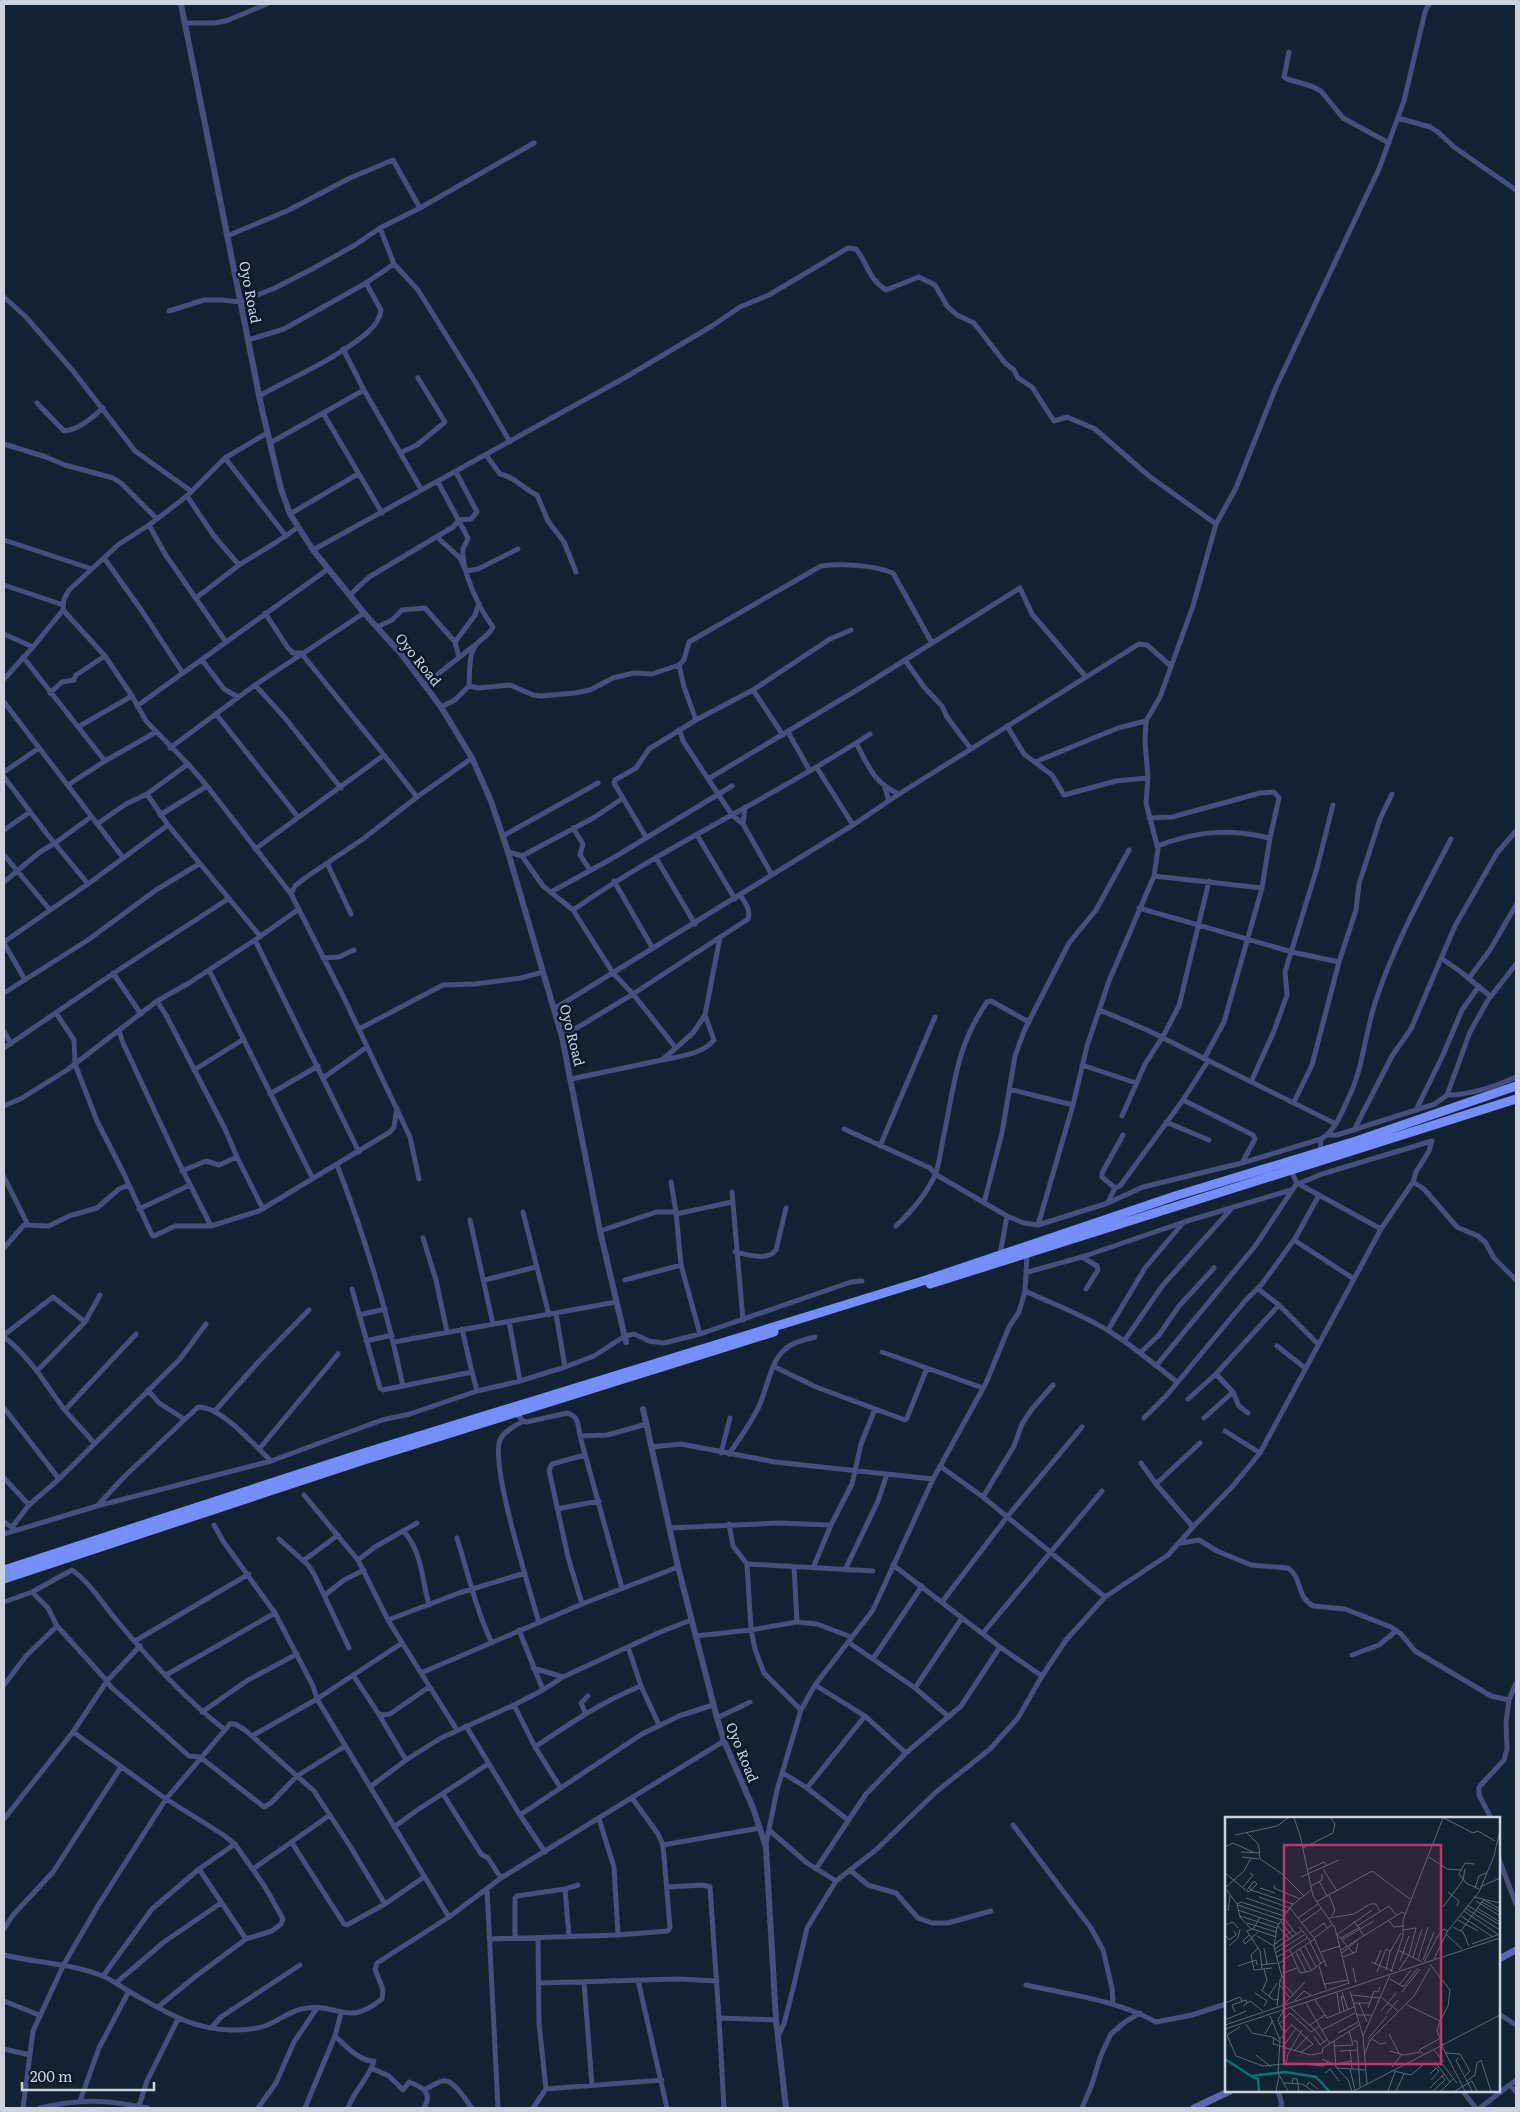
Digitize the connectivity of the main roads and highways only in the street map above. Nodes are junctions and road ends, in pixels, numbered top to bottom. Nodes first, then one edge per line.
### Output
1 (1516, 1086) edge
2 (1516, 1100) edge
3 (927, 1282) junction
4 (4, 1570) edge
5 (4, 1578) edge
6 (1516, 1950) edge
7 (1500, 1958) edge
8 (1228, 2092) edge
9 (1194, 2108) edge

1 - 3 highway
2 - 3 highway
3 - 4 highway
3 - 5 highway
6 - 7 main road
8 - 9 main road

